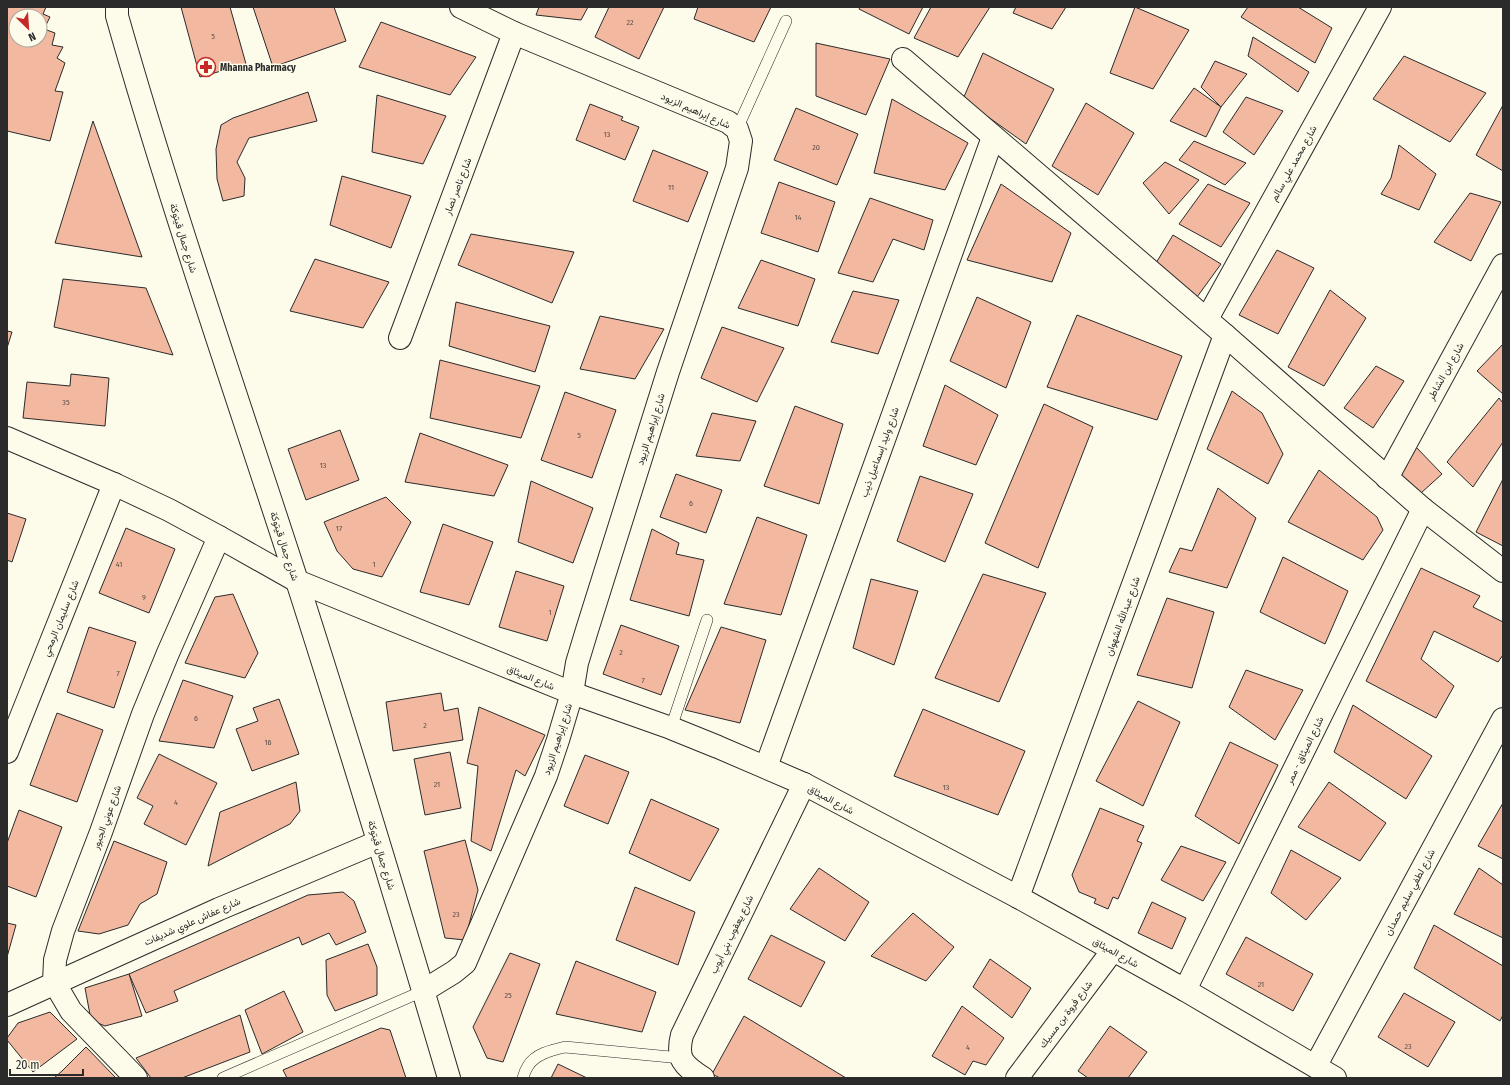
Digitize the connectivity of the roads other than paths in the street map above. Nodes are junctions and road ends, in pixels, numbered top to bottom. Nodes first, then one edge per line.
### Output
1 (462, 7) edge
2 (1380, 7) edge
3 (115, 10) edge
4 (786, 21) dead end
5 (514, 33) junction
6 (903, 59) dead end
7 (737, 129) junction
8 (993, 136) junction
9 (1503, 265) edge
10 (1207, 319) junction
11 (1225, 334) junction
12 (400, 338) dead end
13 (7, 438) edge
14 (1387, 478) junction
15 (114, 484) junction
16 (1423, 509) junction
17 (219, 537) junction
18 (1503, 571) edge
19 (297, 581) junction
20 (707, 620) dead end
21 (572, 693) junction
22 (1503, 719) edge
23 (671, 728) junction
24 (7, 752) edge
25 (766, 767) junction
26 (804, 784) junction
27 (378, 842) junction
28 (1018, 897) junction
29 (1113, 950) junction
30 (54, 982) junction
31 (1185, 990) junction
32 (423, 991) junction
33 (7, 1005) edge
34 (681, 1058) junction
35 (1316, 1065) junction
36 (136, 1078) edge
37 (223, 1078) edge
38 (449, 1078) edge
39 (523, 1078) edge
40 (703, 1078) edge
41 (1017, 1078) edge
42 (1335, 1078) edge

1 - 5 street, شارع إبراهيم الزيود
2 - 10 street, شارع محمد علي سالم
3 - 19 street, شارع جمال قيتوكة
4 - 7 lane
5 - 7 street, شارع إبراهيم الزيود
5 - 12 street, شارع ناصر نصار
6 - 8 street
7 - 21 street, شارع إبراهيم الزيود
8 - 10 street
8 - 25 street, شارع وليد إسماعيل ذيب
9 - 14 street, شارع ابن الشاطر
10 - 11 street
11 - 14 street
11 - 28 street, شارع عبدالله الشهوان
13 - 15 street
14 - 16 street
15 - 17 street
15 - 24 street, شارع سليمان الرمحي
16 - 18 street
16 - 31 street, شارع الميثاق - ممر
17 - 19 street
17 - 30 street, شارع عوني الجبور
19 - 21 street, شارع الميثاق
19 - 27 street, شارع جمال قيتوكة
20 - 23 lane
21 - 23 street, شارع الميثاق
21 - 32 street, شارع إبراهيم الزيود
22 - 35 street, شارع لطفي سليم حمدان
23 - 25 street, شارع الميثاق
25 - 26 street, شارع الميثاق
26 - 28 street, شارع الميثاق
26 - 34 street, شارع يعقوب بني أيوب
27 - 30 street, شارع عفاش علوي شديفات
27 - 32 street, شارع جمال قيتوكة
28 - 29 street, شارع الميثاق
29 - 31 street, شارع الميثاق
29 - 41 street, شارع فروة بن مسيك
30 - 33 street, شارع عفاش علوي شديفات
30 - 36 street
31 - 35 street, شارع الميثاق
32 - 37 lane
32 - 38 street, شارع جمال قيتوكة
34 - 39 lane
34 - 40 street
35 - 42 street, شارع الميثاق

